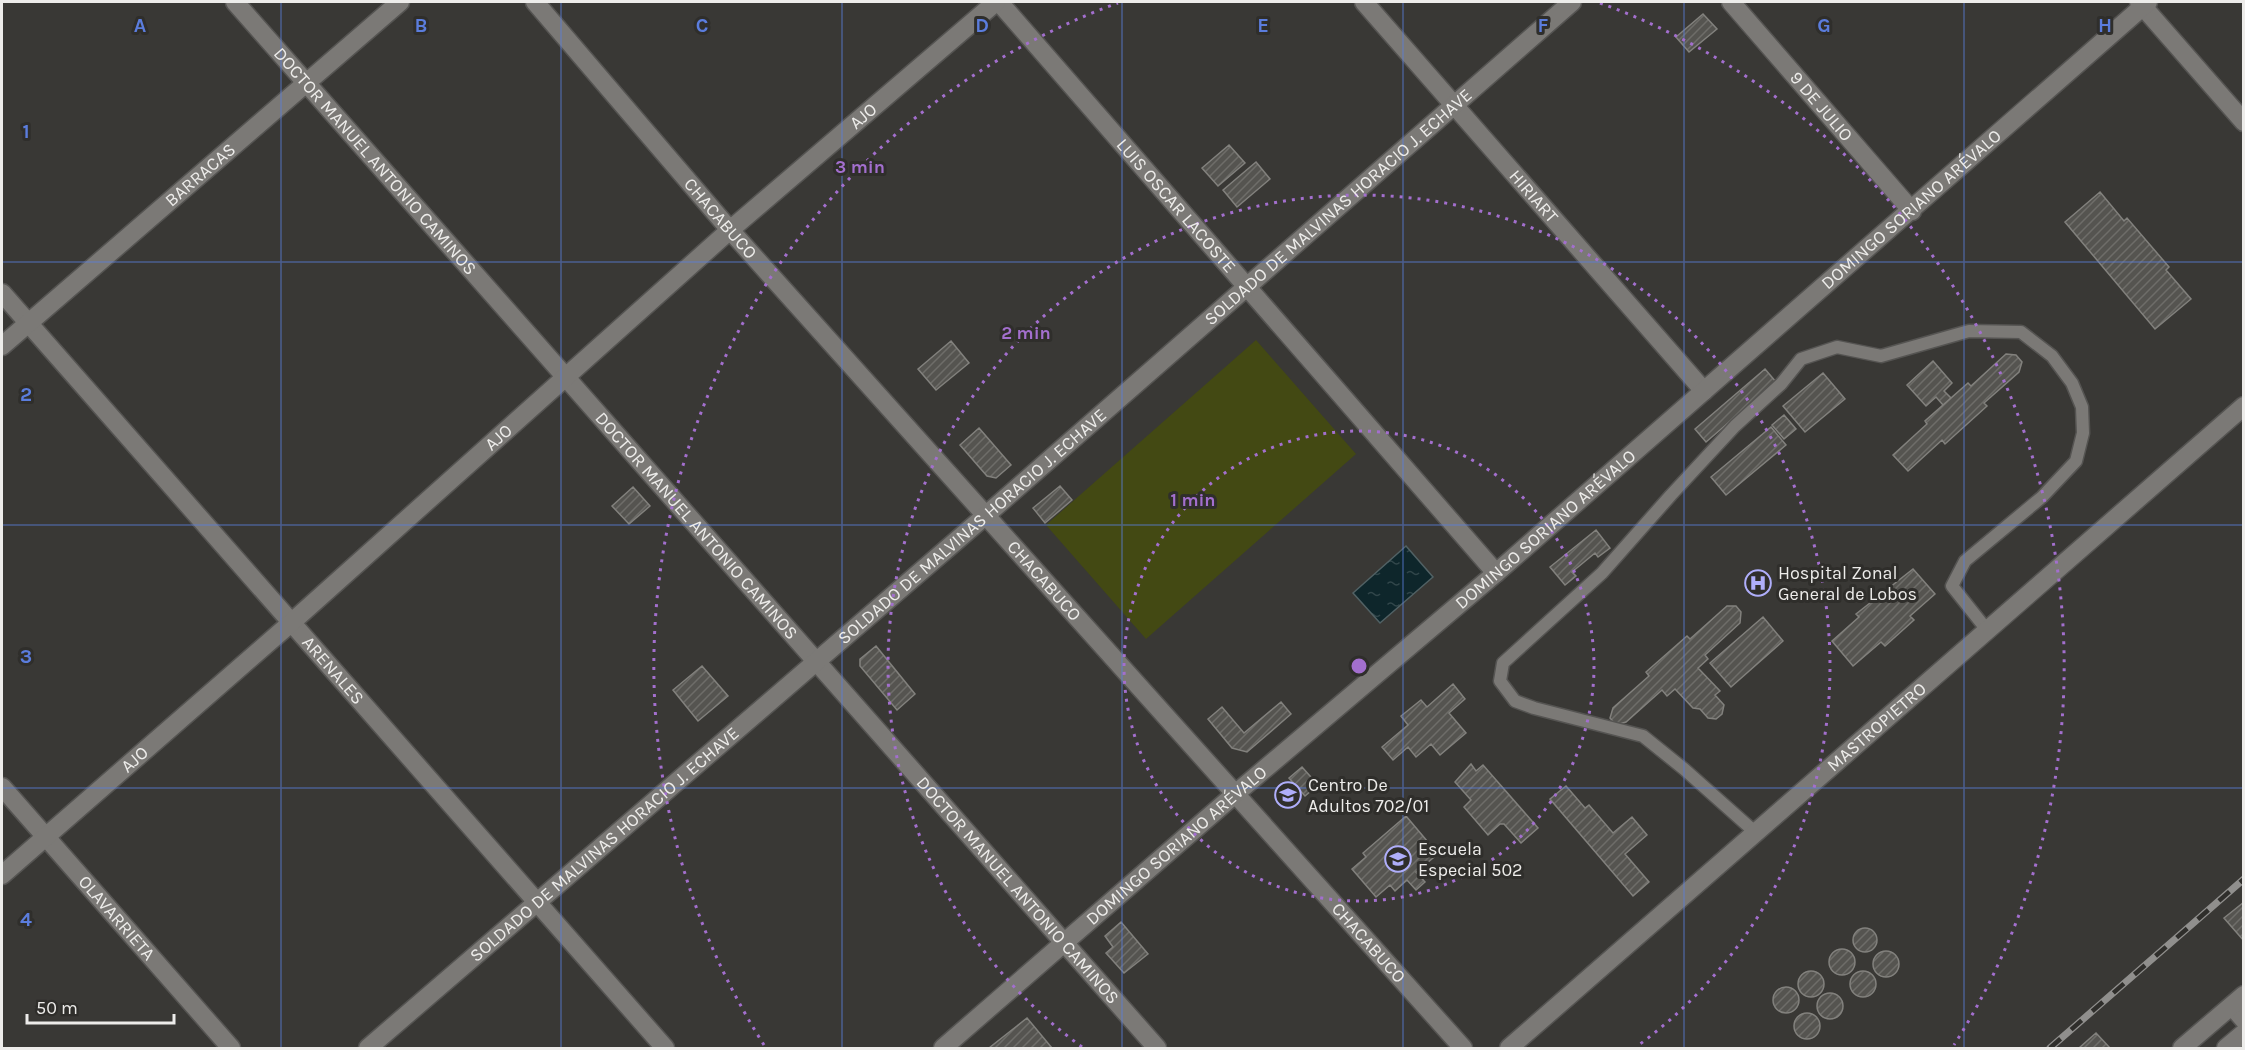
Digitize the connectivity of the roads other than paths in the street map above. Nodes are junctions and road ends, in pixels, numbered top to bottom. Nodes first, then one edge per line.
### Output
1 (235, 2) edge
2 (400, 2) edge
3 (535, 2) edge
4 (998, 2) edge
5 (1364, 2) edge
6 (1572, 2) edge
7 (1731, 2) edge
8 (2144, 3) edge
9 (307, 84) junction
10 (1454, 104) junction
11 (2244, 122) edge
12 (1912, 211) junction
13 (730, 230) junction
14 (1246, 288) junction
15 (2, 293) edge
16 (28, 324) junction
17 (2, 346) edge
18 (564, 378) junction
19 (1704, 391) junction
20 (2244, 406) edge
21 (985, 516) junction
22 (1496, 573) junction
23 (292, 622) junction
24 (1987, 630) junction
25 (818, 660) junction
26 (2, 787) edge
27 (1234, 795) junction
28 (1756, 833) junction
29 (46, 837) junction
30 (2, 875) edge
31 (536, 902) junction
32 (1064, 942) junction
33 (2240, 1007) edge
34 (2244, 1033) edge
35 (231, 1048) edge
36 (368, 1048) edge
37 (665, 1048) edge
38 (943, 1048) edge
39 (1157, 1048) edge
40 (1463, 1048) edge
41 (1509, 1048) edge
42 (2182, 1048) edge
43 (2226, 1048) edge

1 - 9 street, DOCTOR MANUEL ANTONIO CAMINOS
2 - 9 street, BARRACAS
3 - 13 street, CHACABUCO
4 - 13 street, AJO
4 - 14 street, LUIS OSCAR LACOSTE
5 - 10 street, HIRIART
6 - 10 street, SOLDADO DE MALVINAS HORACIO J. ECHAVE
7 - 12 street, 9 DE JULIO
8 - 11 street
8 - 12 street, DOMINGO SORIANO ARÉVALO
9 - 16 street, BARRACAS
9 - 18 street, DOCTOR MANUEL ANTONIO CAMINOS
10 - 14 street, SOLDADO DE MALVINAS HORACIO J. ECHAVE
10 - 19 street, HIRIART
12 - 19 street, DOMINGO SORIANO ARÉVALO
13 - 18 street, AJO
13 - 21 street, CHACABUCO
14 - 21 street, SOLDADO DE MALVINAS HORACIO J. ECHAVE
14 - 22 street, LUIS OSCAR LACOSTE
15 - 16 street, ARENALES
16 - 17 street, BARRACAS
16 - 23 street, ARENALES
18 - 23 street, AJO
18 - 25 street, DOCTOR MANUEL ANTONIO CAMINOS
19 - 22 street, DOMINGO SORIANO ARÉVALO
20 - 24 street, MASTROPIETRO
21 - 25 street, SOLDADO DE MALVINAS HORACIO J. ECHAVE
21 - 27 street, CHACABUCO
22 - 27 street, DOMINGO SORIANO ARÉVALO
23 - 29 street, AJO
23 - 31 street, ARENALES
24 - 28 street, MASTROPIETRO
24 - 28 lane
25 - 31 street, SOLDADO DE MALVINAS HORACIO J. ECHAVE
25 - 32 street, DOCTOR MANUEL ANTONIO CAMINOS
26 - 29 street, OLAVARRIETA
27 - 32 street, DOMINGO SORIANO ARÉVALO
27 - 40 street, CHACABUCO
28 - 41 street, MASTROPIETRO
29 - 30 street, AJO
29 - 35 street, OLAVARRIETA
31 - 36 street, SOLDADO DE MALVINAS HORACIO J. ECHAVE
31 - 37 street, ARENALES
32 - 38 street, DOMINGO SORIANO ARÉVALO
32 - 39 street, DOCTOR MANUEL ANTONIO CAMINOS
33 - 42 street
34 - 43 street

